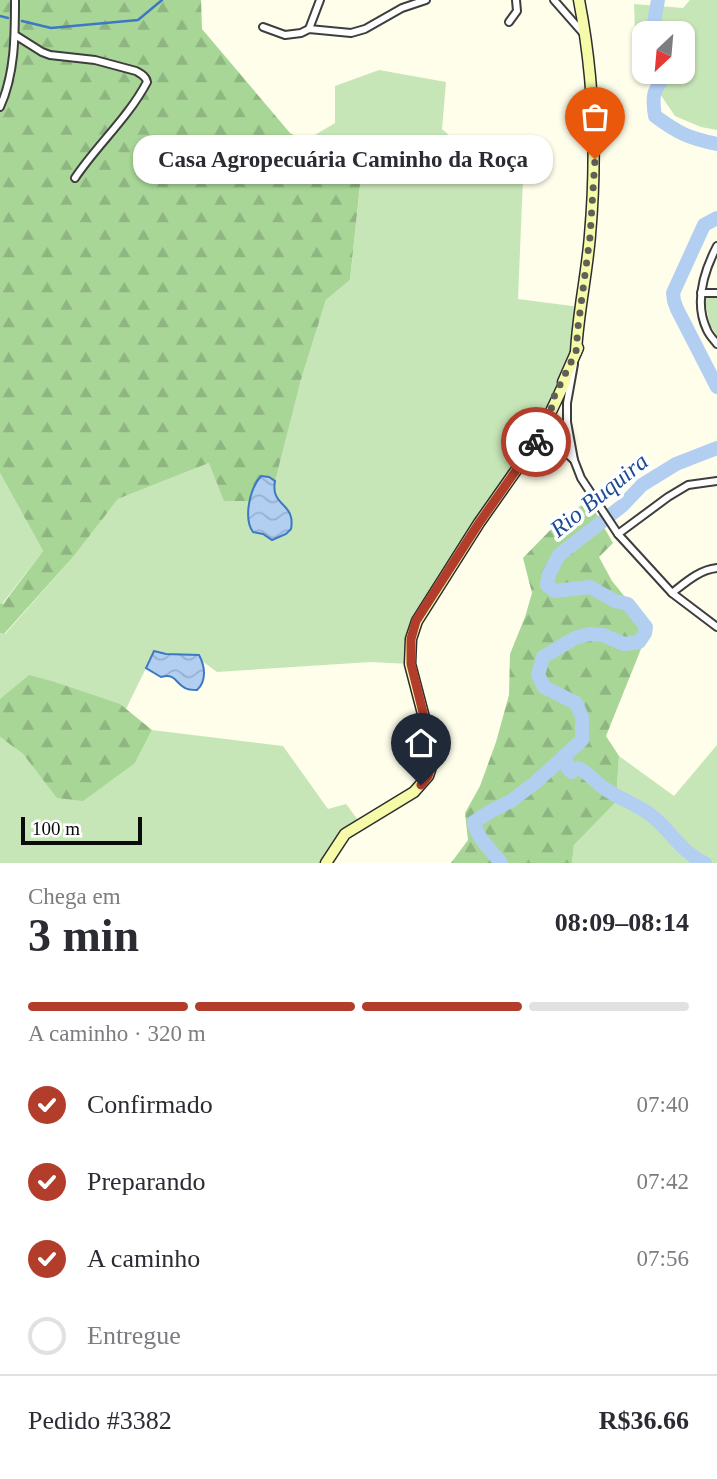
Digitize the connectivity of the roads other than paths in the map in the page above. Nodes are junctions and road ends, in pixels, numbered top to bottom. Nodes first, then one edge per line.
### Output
1 (15, 0) edge
2 (320, 0) edge
3 (426, 0) edge
4 (516, 0) edge
5 (554, 0) edge
6 (579, 0) edge
7 (509, 22) dead end
8 (263, 27) dead end
9 (309, 29) junction
10 (15, 35) junction
11 (586, 37) junction
12 (0, 107) edge
13 (75, 178) dead end
14 (717, 246) edge
15 (701, 293) junction
16 (717, 293) edge
17 (717, 344) edge
18 (576, 352) junction
19 (538, 439) junction
20 (574, 460) junction
21 (717, 481) edge
22 (618, 534) junction
23 (717, 568) edge
24 (672, 593) junction
25 (717, 627) edge
26 (326, 863) edge

1 - 10 street
2 - 9 street
3 - 9 street
4 - 7 street
5 - 11 street
6 - 11 main road
8 - 9 street
10 - 12 street
10 - 13 street
11 - 18 main road
14 - 15 street
15 - 16 street
15 - 17 street
18 - 19 main road
18 - 20 street
19 - 20 street
19 - 26 main road
20 - 22 street
21 - 22 street
22 - 24 street
23 - 24 street
24 - 25 street

